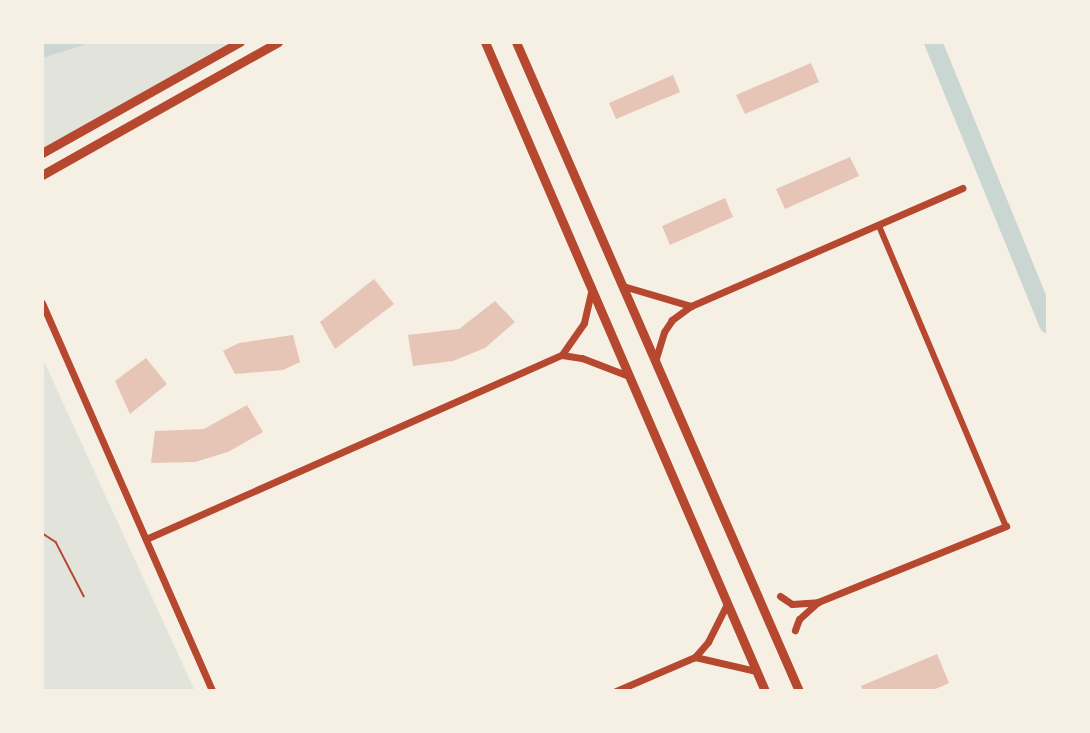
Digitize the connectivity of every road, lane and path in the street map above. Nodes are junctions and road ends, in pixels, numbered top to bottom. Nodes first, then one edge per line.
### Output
1 (240, 42) edge
2 (278, 42) edge
3 (485, 42) edge
4 (516, 42) edge
5 (42, 153) edge
6 (42, 175) edge
7 (962, 188) dead end
8 (879, 226) junction
9 (623, 286) junction
10 (592, 288) junction
11 (42, 303) edge
12 (691, 306) junction
13 (562, 355) junction
14 (656, 359) junction
15 (629, 376) junction
16 (1006, 526) joint
17 (42, 533) edge
18 (146, 539) junction
19 (84, 596) dead end
20 (780, 596) dead end
21 (818, 602) junction
22 (726, 606) junction
23 (795, 630) dead end
24 (695, 657) junction
25 (756, 671) junction
26 (212, 691) edge
27 (616, 691) edge
28 (765, 691) edge
29 (799, 691) edge

1 - 5 main road
2 - 6 main road
3 - 10 main road
4 - 9 main road
7 - 8 street
8 - 12 street
8 - 16 street
9 - 12 street
9 - 14 main road
10 - 13 street
10 - 15 main road
11 - 18 street
12 - 14 street
13 - 15 street
13 - 18 street
14 - 29 main road
15 - 22 main road
16 - 21 street
17 - 19 path
18 - 26 street
20 - 21 street
21 - 23 street
22 - 24 street
22 - 25 main road
24 - 25 street
24 - 27 street
25 - 28 main road

